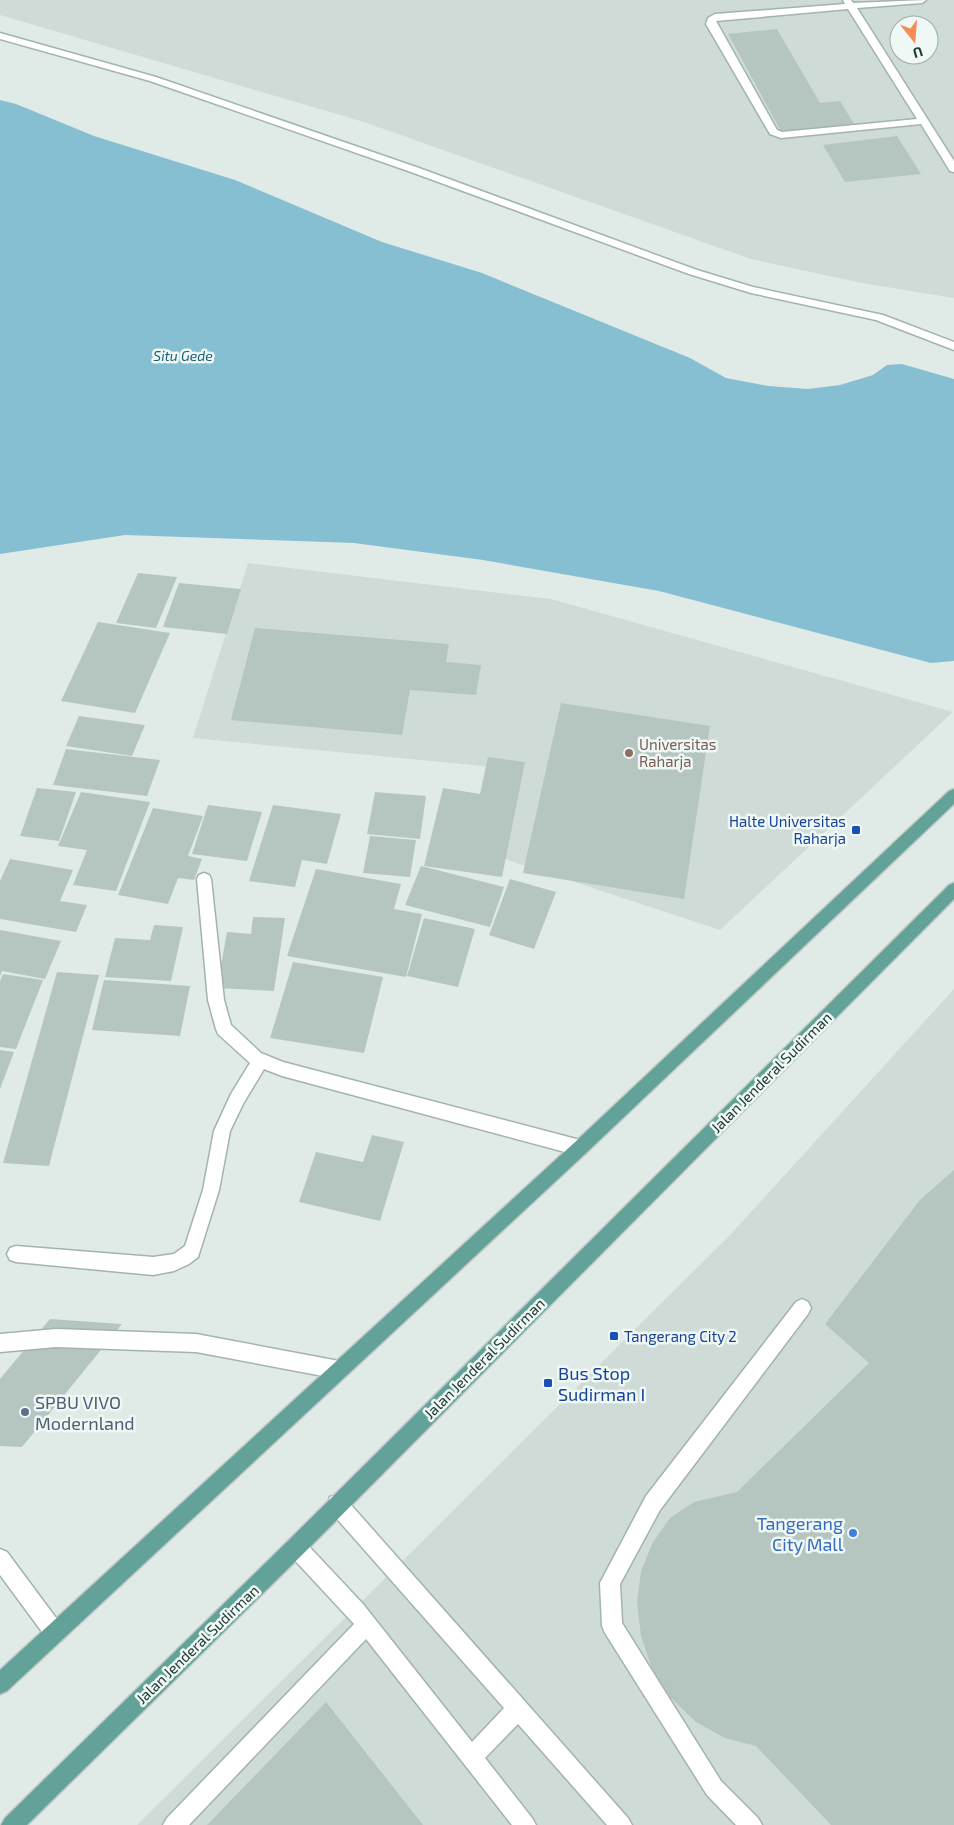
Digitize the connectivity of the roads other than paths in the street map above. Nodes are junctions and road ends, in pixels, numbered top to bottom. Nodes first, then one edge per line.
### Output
1 (922, 0) edge
2 (849, 3) edge
3 (0, 36) edge
4 (924, 121) junction
5 (954, 169) edge
6 (954, 346) edge
7 (954, 795) edge
8 (204, 879) dead end
9 (954, 889) edge
10 (260, 1060) junction
11 (580, 1148) junction
12 (16, 1254) dead end
13 (802, 1308) dead end
14 (0, 1343) edge
15 (339, 1370) junction
16 (337, 1504) junction
17 (296, 1547) junction
18 (0, 1559) edge
19 (366, 1625) junction
20 (55, 1633) junction
21 (0, 1684) edge
22 (518, 1709) junction
23 (471, 1758) junction
24 (12, 1825) edge
25 (174, 1825) edge
26 (525, 1825) edge
27 (621, 1825) edge
28 (750, 1825) edge

1 - 2 street
2 - 4 street
2 - 4 street
3 - 6 street
4 - 5 street
7 - 11 main road
8 - 10 street
9 - 16 main road, Jalan Jenderal Sudirman
10 - 11 street
10 - 12 street
11 - 15 main road
13 - 28 street
14 - 15 street
15 - 20 main road
16 - 17 main road, Jalan Jenderal Sudirman
16 - 22 street
17 - 19 street
17 - 24 main road, Jalan Jenderal Sudirman
18 - 20 street
19 - 23 street
19 - 25 street
20 - 21 main road
22 - 23 street
22 - 27 street
23 - 26 street

